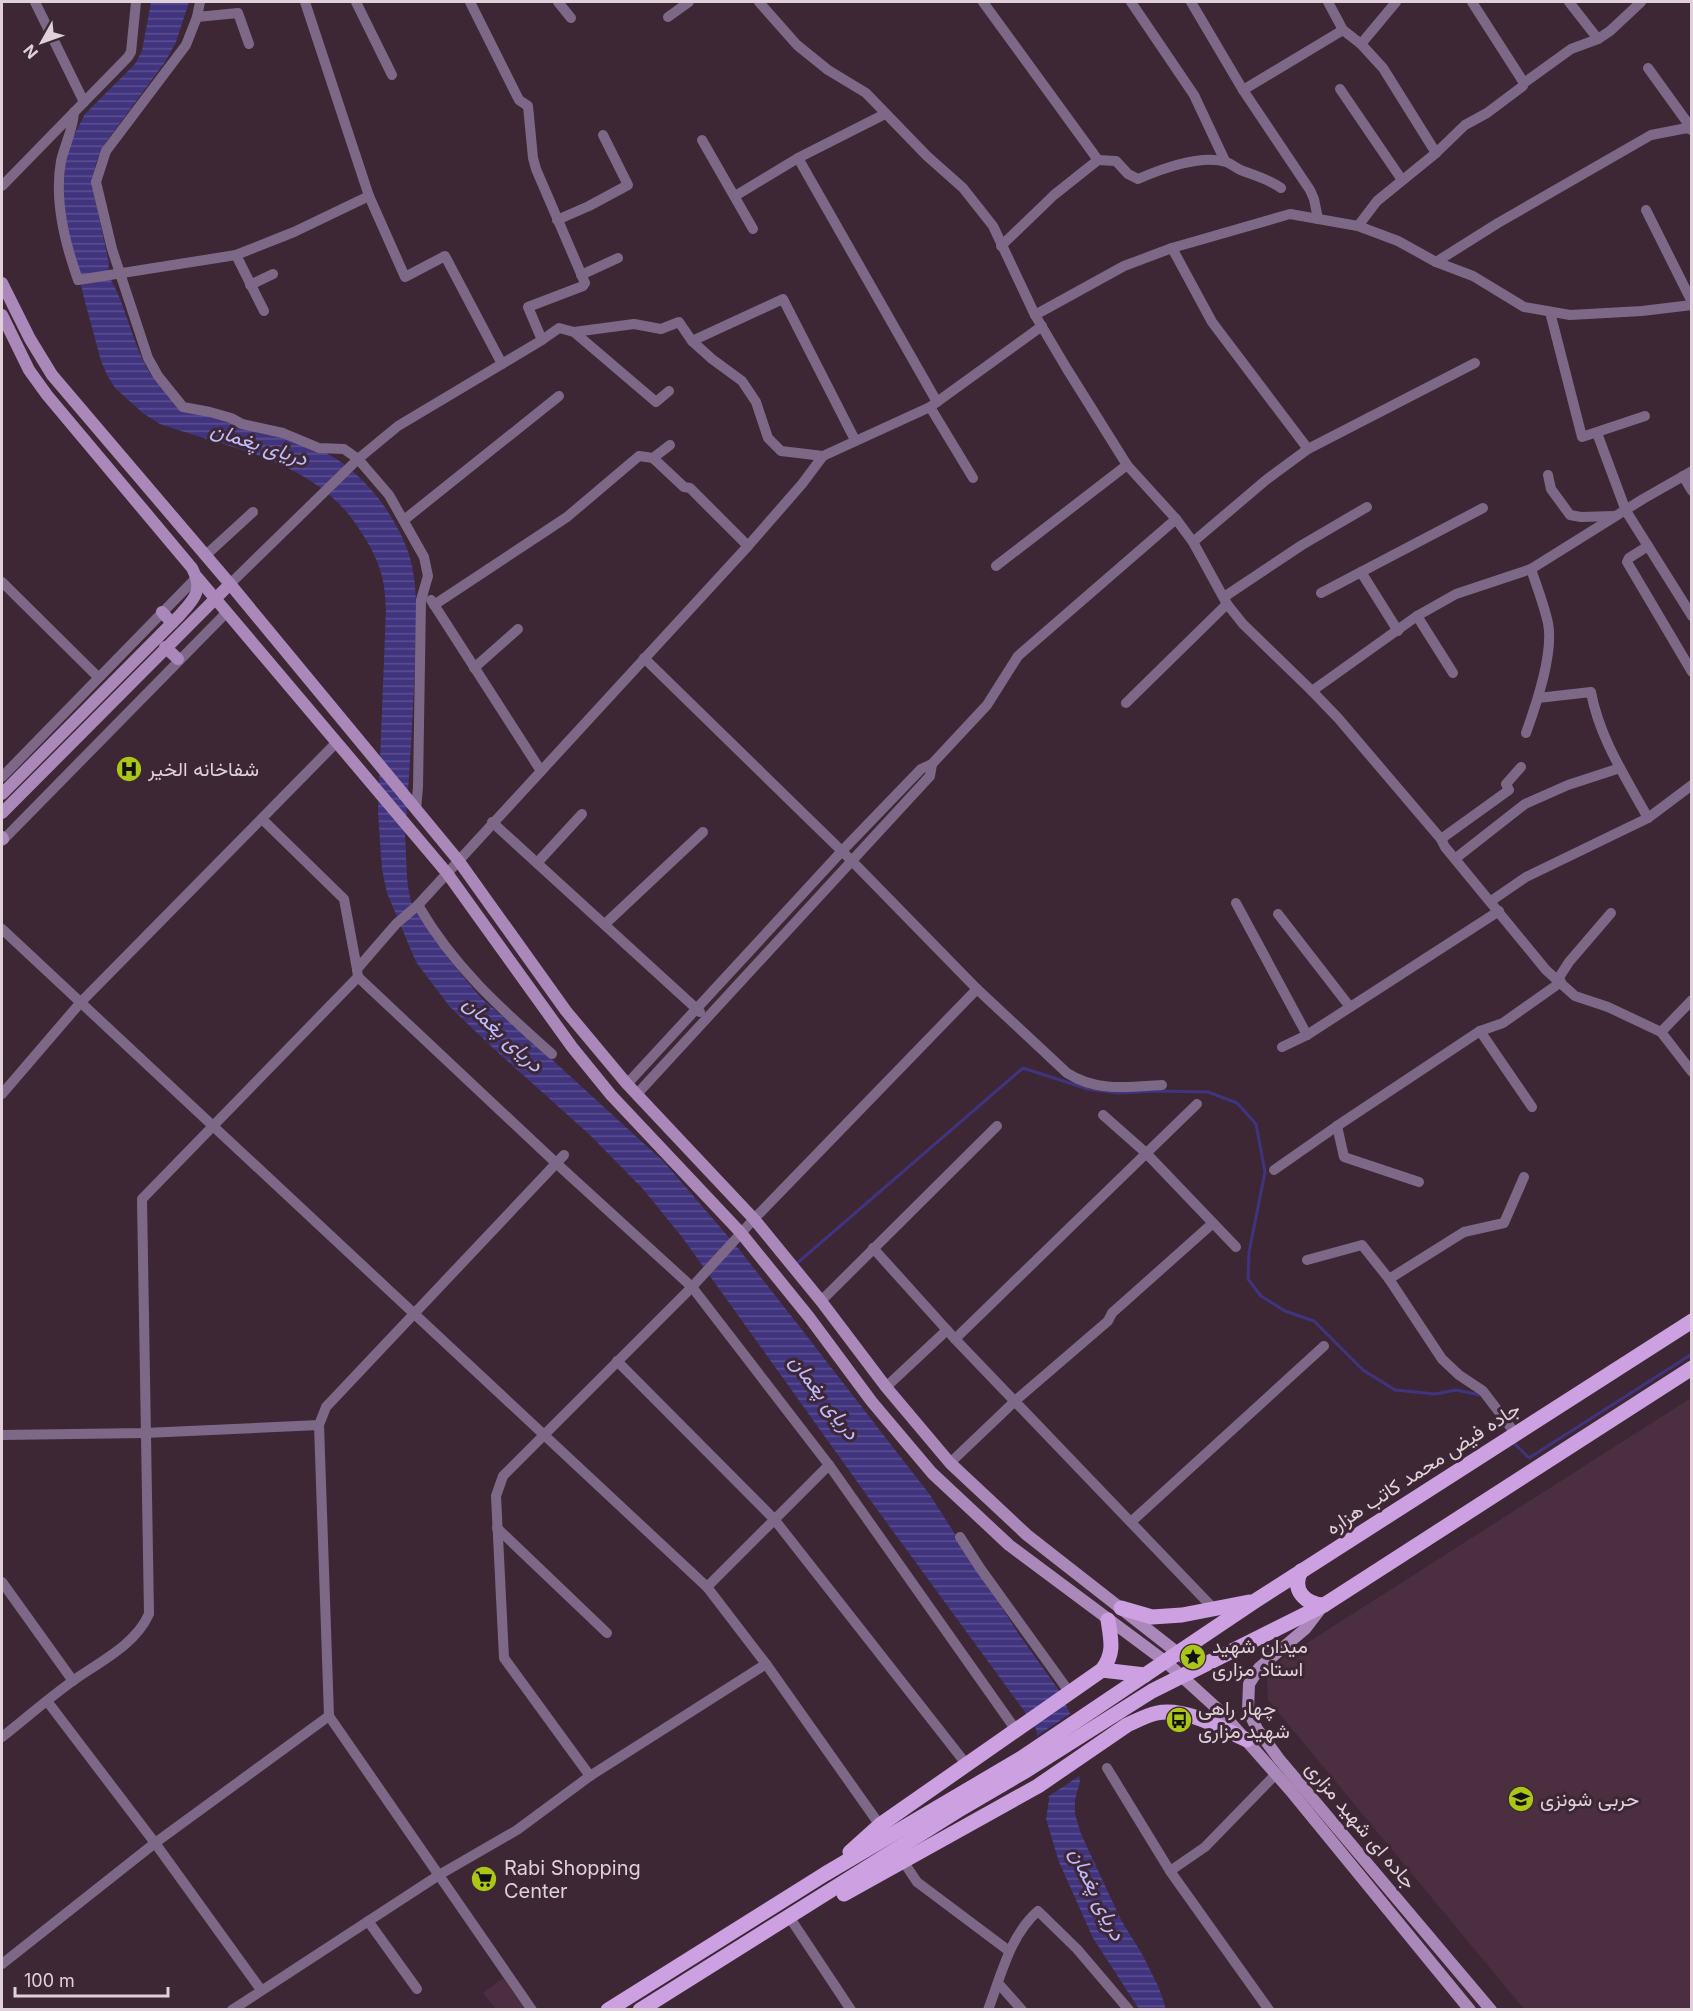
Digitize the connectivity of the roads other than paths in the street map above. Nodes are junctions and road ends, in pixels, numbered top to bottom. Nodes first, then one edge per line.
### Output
1 (35, 2) edge
2 (136, 2) edge
3 (201, 2) edge
4 (305, 2) edge
5 (356, 2) edge
6 (470, 2) edge
7 (558, 2) edge
8 (689, 2) edge
9 (759, 2) edge
10 (983, 2) edge
11 (1131, 2) edge
12 (1191, 2) edge
13 (1328, 2) edge
14 (1396, 2) edge
15 (1472, 2) edge
16 (1569, 2) edge
17 (1641, 2) edge
18 (197, 17) junction
19 (668, 17) dead end
20 (571, 18) dead end
21 (1343, 30) junction
22 (1598, 39) junction
23 (249, 44) dead end
24 (1361, 44) junction
25 (1647, 68) dead end
26 (392, 75) dead end
27 (1524, 83) junction
28 (1340, 88) dead end
29 (1243, 90) junction
30 (84, 102) junction
31 (74, 112) junction
32 (885, 114) junction
33 (1692, 129) edge
34 (603, 135) dead end
35 (702, 140) dead end
36 (1436, 153) junction
37 (798, 158) junction
38 (1098, 160) junction
39 (1225, 161) junction
40 (1402, 180) junction
41 (2, 186) edge
42 (1281, 188) dead end
43 (369, 196) junction
44 (735, 196) junction
45 (1646, 210) dead end
46 (1318, 219) junction
47 (557, 220) junction
48 (1358, 226) junction
49 (753, 229) dead end
50 (1001, 246) junction
51 (1172, 248) junction
52 (236, 255) junction
53 (618, 258) dead end
54 (1436, 262) junction
55 (116, 274) junction
56 (273, 274) dead end
57 (581, 274) junction
58 (2, 283) edge
59 (250, 285) junction
60 (1692, 303) edge
61 (264, 311) dead end
62 (1550, 312) junction
63 (2, 315) edge
64 (1035, 315) junction
65 (1042, 326) junction
66 (574, 332) junction
67 (542, 340) junction
68 (692, 341) junction
69 (1475, 363) dead end
70 (502, 364) junction
71 (669, 391) dead end
72 (559, 396) dead end
73 (934, 404) junction
74 (1645, 416) dead end
75 (1597, 433) junction
76 (855, 440) junction
77 (670, 445) dead end
78 (1308, 449) junction
79 (823, 456) junction
80 (653, 458) junction
81 (358, 459) junction
82 (1127, 465) junction
83 (1687, 473) edge
84 (1548, 475) dead end
85 (973, 478) dead end
86 (1692, 491) edge
87 (1367, 507) dead end
88 (1482, 508) dead end
89 (253, 512) dead end
90 (1622, 513) junction
91 (1176, 519) junction
92 (404, 520) junction
93 (1193, 542) junction
94 (748, 546) junction
95 (1648, 546) junction
96 (206, 555) junction
97 (996, 566) dead end
98 (1531, 569) junction
99 (1361, 572) junction
100 (197, 577) junction
101 (2, 582) edge
102 (230, 584) junction
103 (424, 589) junction
104 (1321, 593) dead end
105 (215, 598) junction
106 (1226, 600) junction
107 (434, 605) junction
108 (162, 612) junction
109 (227, 612) junction
110 (1417, 616) junction
111 (1692, 616) edge
112 (172, 622) junction
113 (518, 629) dead end
114 (1398, 631) junction
115 (165, 647) junction
116 (644, 658) junction
117 (178, 659) junction
118 (474, 668) junction
119 (1692, 672) edge
120 (1453, 673) dead end
121 (98, 677) junction
122 (1312, 691) junction
123 (1538, 698) junction
124 (1126, 703) dead end
125 (1526, 733) dead end
126 (338, 742) junction
127 (932, 764) junction
128 (1521, 767) dead end
129 (1620, 768) junction
130 (541, 771) junction
131 (2, 777) edge
132 (1692, 785) edge
133 (2, 794) edge
134 (416, 810) junction
135 (2, 813) edge
136 (582, 814) dead end
137 (1648, 818) junction
138 (262, 819) junction
139 (492, 822) junction
140 (703, 832) dead end
141 (2, 839) edge
142 (1441, 839) junction
143 (842, 851) junction
144 (1456, 858) junction
145 (458, 860) junction
146 (851, 860) junction
147 (537, 863) junction
148 (447, 873) junction
149 (1491, 901) junction
150 (1236, 903) dead end
151 (416, 906) junction
152 (1499, 911) junction
153 (1611, 913) dead end
154 (1278, 914) dead end
155 (605, 924) junction
156 (2, 929) edge
157 (358, 973) junction
158 (1560, 981) junction
159 (977, 989) junction
160 (1692, 1000) edge
161 (81, 1002) junction
162 (1350, 1007) junction
163 (696, 1008) junction
164 (706, 1018) junction
165 (1480, 1031) junction
166 (1660, 1032) junction
167 (1307, 1035) junction
168 (1282, 1047) dead end
169 (552, 1054) dead end
170 (1692, 1072) edge
171 (627, 1084) junction
172 (1162, 1085) dead end
173 (2, 1094) edge
174 (637, 1094) junction
175 (1197, 1104) dead end
176 (1532, 1107) dead end
177 (1103, 1115) dead end
178 (215, 1126) junction
179 (997, 1126) dead end
180 (1337, 1126) junction
181 (1146, 1153) junction
182 (560, 1159) junction
183 (1274, 1170) dead end
184 (1524, 1177) dead end
185 (1419, 1182) dead end
186 (754, 1219) junction
187 (1213, 1223) junction
188 (741, 1233) junction
189 (1236, 1247) dead end
190 (873, 1248) junction
191 (1306, 1260) dead end
192 (1389, 1279) junction
193 (692, 1287) junction
194 (821, 1301) junction
195 (412, 1314) junction
196 (1692, 1321) edge
197 (947, 1330) junction
198 (955, 1339) junction
199 (1324, 1346) dead end
200 (617, 1361) junction
201 (1692, 1368) edge
202 (886, 1387) junction
203 (1015, 1401) junction
204 (320, 1425) junction
205 (145, 1433) junction
206 (1515, 1433) junction
207 (542, 1435) junction
208 (2, 1436) edge
209 (950, 1463) junction
210 (829, 1465) junction
211 (774, 1519) junction
212 (1131, 1522) junction
213 (497, 1528) junction
214 (960, 1537) dead end
215 (1301, 1571) junction
216 (2, 1582) edge
217 (707, 1587) junction
218 (1254, 1601) junction
219 (1324, 1605) junction
220 (1121, 1608) junction
221 (1214, 1609) junction
222 (1108, 1620) junction
223 (607, 1633) dead end
224 (1179, 1653) junction
225 (1166, 1662) junction
226 (766, 1664) junction
227 (1197, 1668) junction
228 (1102, 1670) junction
229 (1145, 1675) junction
230 (1182, 1675) junction
231 (73, 1681) junction
232 (1067, 1695) junction
233 (47, 1701) junction
234 (329, 1716) junction
235 (1084, 1725) junction
236 (1021, 1727) junction
237 (2, 1737) edge
238 (1247, 1740) junction
239 (967, 1765) junction
240 (1107, 1768) dead end
241 (1276, 1774) junction
242 (590, 1776) junction
243 (155, 1843) junction
244 (892, 1843) junction
245 (1170, 1871) junction
246 (439, 1875) junction
247 (790, 1918) junction
248 (368, 1921) junction
249 (1009, 1951) junction
250 (695, 1955) junction
251 (2, 1964) edge
252 (702, 1972) junction
253 (998, 1983) junction
254 (417, 1989) dead end
255 (261, 1990) junction
256 (232, 2010) edge
257 (532, 2010) edge
258 (608, 2010) edge
259 (640, 2010) edge
260 (851, 2010) edge
261 (988, 2010) edge
262 (1022, 2010) edge
263 (1129, 2010) edge
264 (1269, 2010) edge
265 (1470, 2010) edge
266 (1491, 2010) edge

1 - 30 street
2 - 30 street
3 - 18 street
4 - 43 street
5 - 26 street
6 - 47 street
7 - 20 street
8 - 19 street
9 - 32 street
10 - 38 street
11 - 39 street
12 - 29 street
13 - 21 street
14 - 24 street
15 - 27 street
16 - 22 street
17 - 22 street
18 - 23 street
18 - 55 street
21 - 24 street
21 - 29 street
22 - 27 street
24 - 36 street
25 - 33 street
27 - 36 street
28 - 40 street
29 - 46 street
30 - 31 street
31 - 41 street
31 - 55 street
32 - 37 street
32 - 50 street
33 - 54 street
34 - 47 street
35 - 44 street
36 - 40 street
37 - 44 street
37 - 73 street
38 - 39 street
38 - 50 street
39 - 42 street
40 - 48 street
43 - 52 street
43 - 70 street
44 - 49 street
45 - 60 street
46 - 48 street
46 - 51 street
47 - 57 street
48 - 54 street
50 - 64 street
51 - 64 street
51 - 78 street
52 - 55 street
52 - 59 street
53 - 57 street
54 - 62 street
55 - 81 street
56 - 59 street
57 - 67 street
58 - 96 main road
59 - 61 street
60 - 62 street
62 - 75 street
63 - 100 main road, جاده ای شهید مزاری
64 - 65 street
65 - 73 street
65 - 82 street
66 - 67 street
66 - 68 street
66 - 71 street
67 - 70 street
68 - 76 street
68 - 79 street
69 - 78 street
70 - 81 street
72 - 92 street
73 - 76 street
73 - 85 street
74 - 75 street
75 - 90 street
76 - 79 street
77 - 80 street
78 - 93 street
79 - 94 street
80 - 94 street
80 - 107 street
81 - 92 street
81 - 102 street
82 - 91 street
82 - 97 street
83 - 86 street
83 - 90 street
84 - 90 street
87 - 106 street
88 - 99 street
89 - 96 street
90 - 95 street
90 - 98 street
91 - 93 street
91 - 127 street
92 - 103 street
93 - 106 street
94 - 116 street
95 - 111 street
95 - 119 street
96 - 102 main road
98 - 110 street
98 - 123 street
99 - 104 street
99 - 114 street
100 - 105 main road, جاده ای شهید مزاری
100 - 108 street
100 - 112 main road
101 - 121 street
102 - 105 main road
102 - 134 main road
103 - 107 street
103 - 134 street
105 - 109 main road, جاده ای شهید مزاری
105 - 115 main road
106 - 122 street
106 - 124 street
107 - 118 street
108 - 112 main road
108 - 121 street
109 - 117 street
109 - 126 main road, جاده ای شهید مزاری
110 - 114 street
110 - 120 street
112 - 133 main road
113 - 118 street
114 - 122 street
115 - 117 main road
115 - 135 main road
116 - 130 street
116 - 143 street
117 - 141 street
118 - 130 street
121 - 131 street
122 - 142 street
123 - 125 street
123 - 129 street
126 - 138 street
126 - 148 main road, جاده ای شهید مزاری
127 - 143 street
127 - 146 street
128 - 142 street
129 - 137 street
129 - 144 street
130 - 139 street
132 - 137 street
134 - 145 main road
136 - 147 street
137 - 149 street
138 - 157 street
138 - 161 street
139 - 145 street
139 - 147 street
140 - 155 street
142 - 144 street
143 - 146 street
143 - 163 street
144 - 149 street
145 - 148 street
145 - 171 main road
146 - 159 street
146 - 164 street
147 - 155 street
148 - 151 street
148 - 188 main road, جاده ای شهید مزاری
149 - 152 street
150 - 167 street
151 - 157 street
151 - 169 street
152 - 158 street
152 - 162 street
153 - 158 street
154 - 162 street
155 - 163 street
156 - 161 street
157 - 178 street
157 - 182 street
158 - 165 street
158 - 166 street
159 - 172 street
159 - 186 street
160 - 166 street
161 - 173 street
161 - 178 street
162 - 167 street
163 - 164 street
163 - 171 street
164 - 174 street
165 - 176 street
165 - 180 street
166 - 170 street
167 - 168 street
171 - 174 main road
174 - 186 main road
175 - 181 street
177 - 181 street
178 - 195 street
178 - 205 street
179 - 190 street
180 - 183 street
180 - 185 street
181 - 187 street
181 - 198 street
182 - 193 street
182 - 195 street
184 - 192 street
186 - 188 street
186 - 194 main road
187 - 189 street
187 - 203 street
188 - 193 street
188 - 222 main road, جاده ای شهید مزاری
190 - 194 street
190 - 197 street
191 - 192 street
192 - 206 street
193 - 200 street
193 - 210 street
194 - 202 main road
195 - 204 street
195 - 207 street
196 - 206 main road, جاده فیض محمد کاتب هزاره
197 - 198 street
197 - 202 street
198 - 203 street
199 - 212 street
200 - 207 street
200 - 211 street
201 - 219 main road
202 - 209 main road
203 - 209 street
203 - 212 street
204 - 205 street
204 - 234 street
205 - 208 street
205 - 231 street
206 - 215 main road, جاده فیض محمد کاتب هزاره
207 - 213 street
207 - 217 street
209 - 220 main road
210 - 211 street
210 - 236 street
211 - 217 street
211 - 239 street
212 - 221 street
213 - 223 street
213 - 242 street
214 - 232 street
215 - 218 main road, جاده فیض محمد کاتب هزاره
215 - 219 main road
216 - 231 street
217 - 226 street
218 - 221 main road
218 - 224 main road, جاده فیض محمد کاتب هزاره
219 - 227 main road
219 - 266 main road, جاده ای شهید مزاری
220 - 221 main road
220 - 224 main road
222 - 225 main road, جاده ای شهید مزاری
222 - 228 main road
224 - 225 main road, جاده فیض محمد کاتب هزاره
224 - 227 main road
225 - 229 main road, جاده فیض محمد کاتب هزاره
225 - 230 main road, جاده ای شهید مزاری
226 - 242 street
226 - 244 street
227 - 230 main road
228 - 229 main road
228 - 232 main road
229 - 235 main road, جاده فیض محمد کاتب هزاره
230 - 235 main road
230 - 238 main road, جاده ای شهید مزاری
231 - 233 street
232 - 236 main road
233 - 237 street
233 - 243 street
234 - 243 street
234 - 246 street
235 - 244 main road
236 - 239 main road
238 - 241 main road, جاده ای شهید مزاری
238 - 244 main road
239 - 244 main road
240 - 245 street
241 - 245 street
241 - 265 main road, جاده ای شهید مزاری
242 - 246 street
243 - 251 street
243 - 255 street
244 - 247 main road
244 - 249 street
244 - 250 main road
245 - 264 street
246 - 248 street
246 - 257 street
247 - 252 main road
247 - 260 street
248 - 254 street
248 - 255 street
249 - 253 street
249 - 263 street
250 - 252 main road
250 - 258 main road
252 - 259 main road
253 - 261 street
253 - 262 street
255 - 256 street

